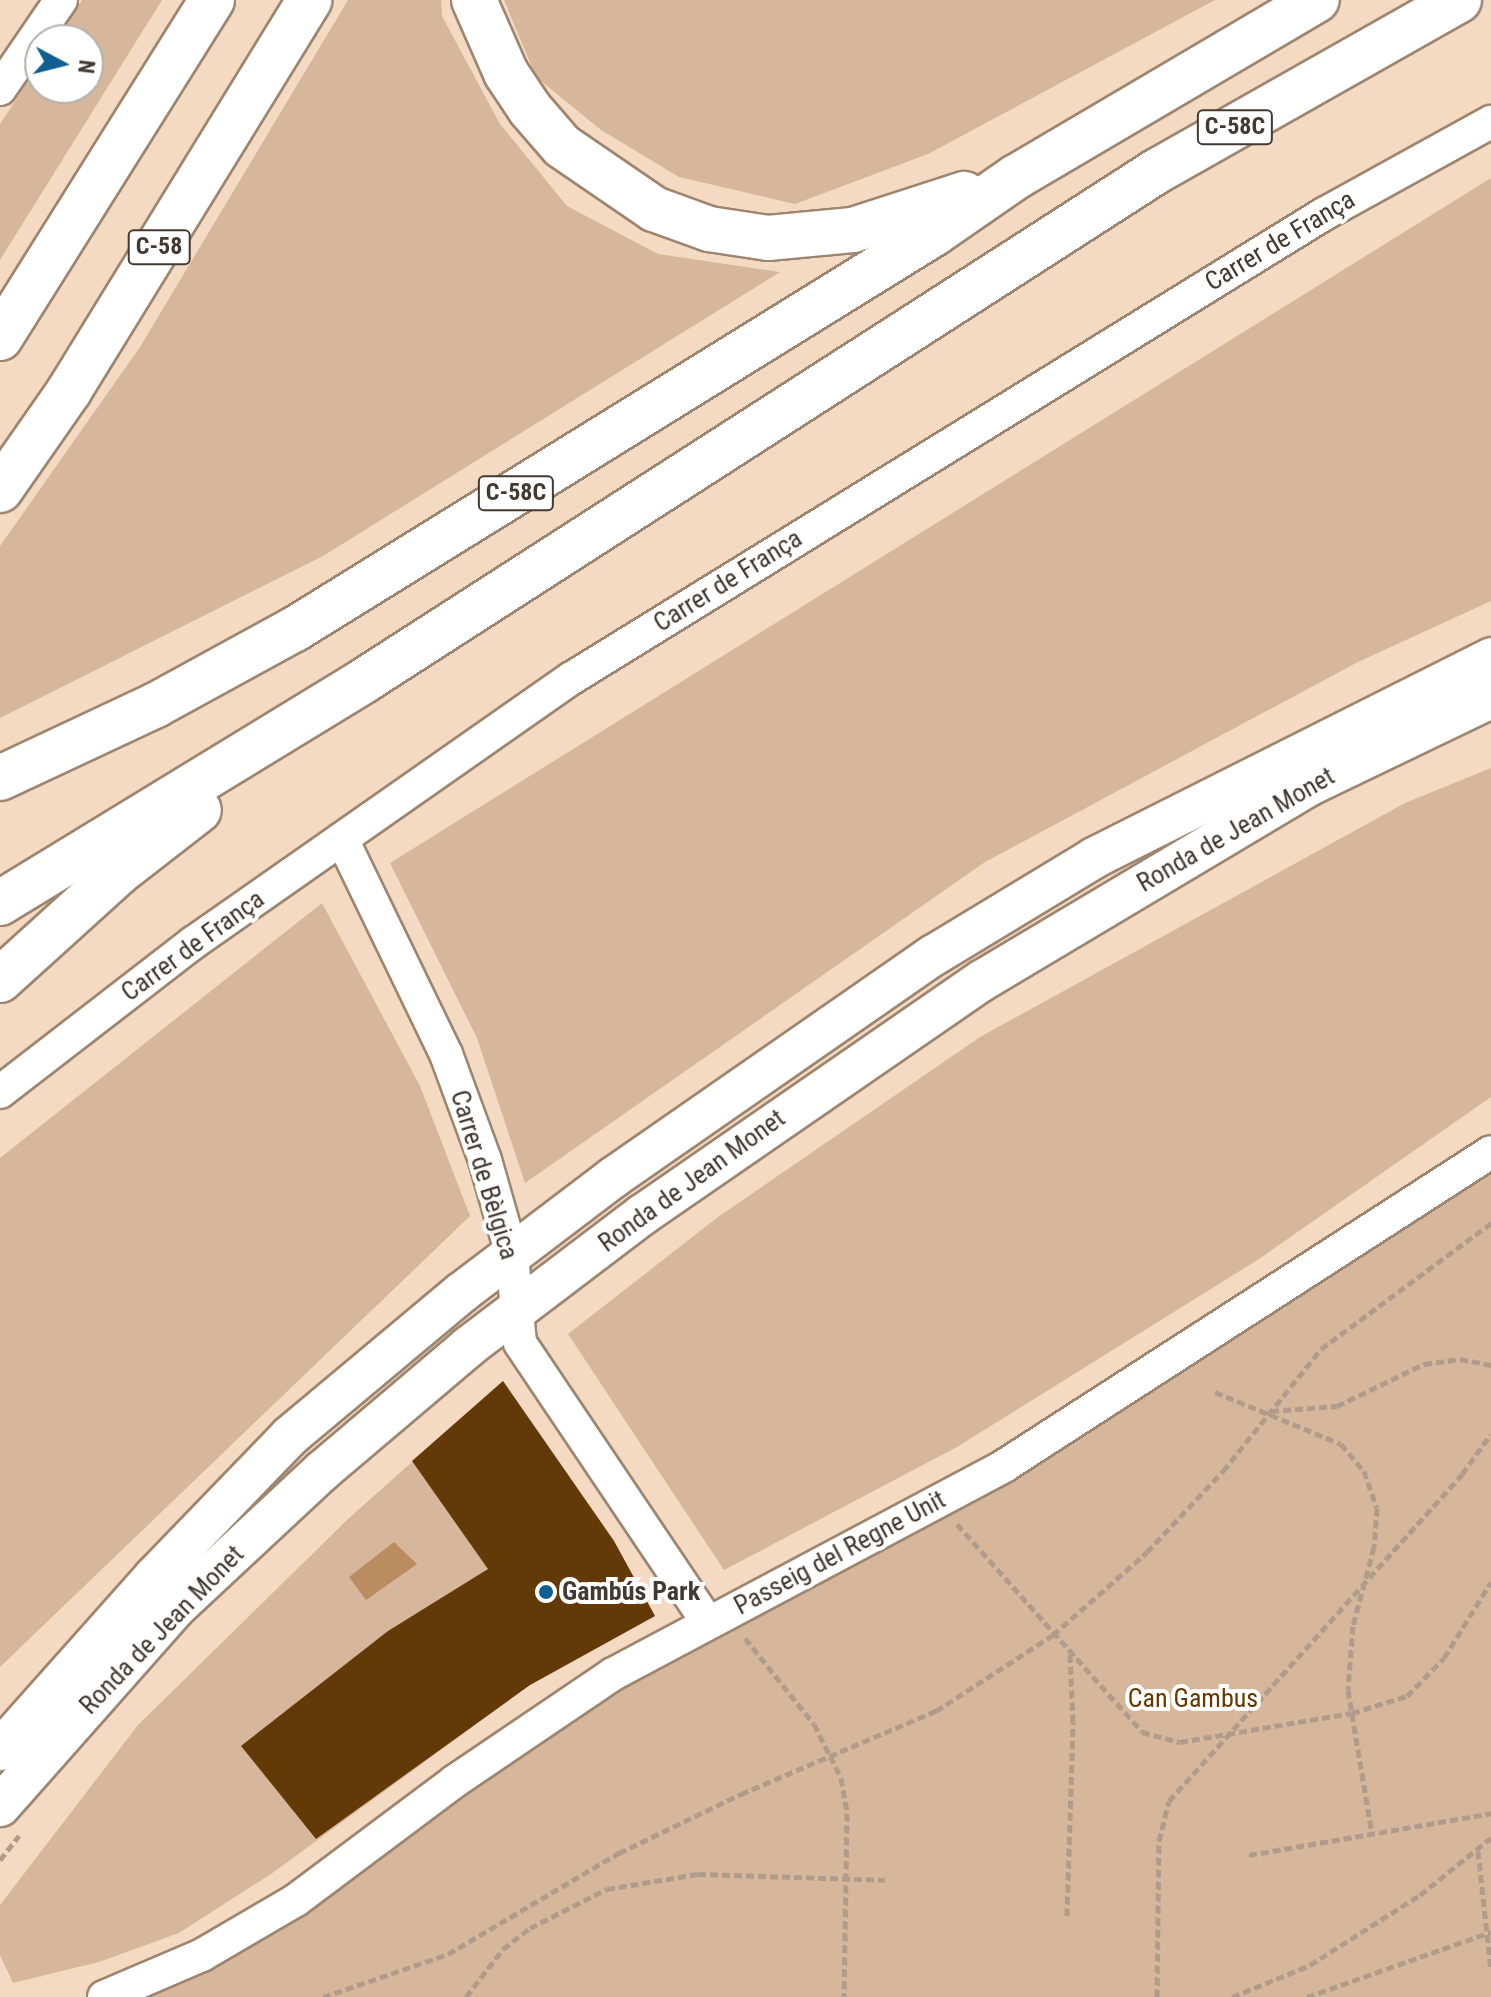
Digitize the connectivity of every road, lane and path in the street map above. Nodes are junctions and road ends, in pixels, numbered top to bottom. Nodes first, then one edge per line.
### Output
1 (61, 0) edge
2 (212, 0) edge
3 (310, 0) edge
4 (474, 0) edge
5 (1317, 0) edge
6 (1459, 0) edge
7 (0, 89) edge
8 (1491, 122) edge
9 (1016, 177) junction
10 (0, 338) edge
11 (0, 490) edge
12 (1491, 658) edge
13 (365, 680) junction
14 (1491, 698) edge
15 (0, 778) edge
16 (342, 839) junction
17 (0, 903) edge
18 (0, 980) edge
19 (0, 1092) edge
20 (1491, 1152) edge
21 (1491, 1223) edge
22 (512, 1255) junction
23 (518, 1310) junction
24 (1491, 1365) edge
25 (1215, 1392) dead end
26 (1266, 1411) junction
27 (1491, 1434) edge
28 (957, 1524) dead end
29 (1491, 1582) edge
30 (1365, 1585) junction
31 (708, 1623) junction
32 (740, 1631) dead end
33 (1053, 1635) junction
34 (1070, 1653) junction
35 (1352, 1713) junction
36 (1227, 1733) junction
37 (0, 1750) edge
38 (831, 1759) junction
39 (1491, 1813) edge
40 (13, 1816) edge
41 (1372, 1834) junction
42 (1491, 1838) edge
43 (1478, 1850) junction
44 (1249, 1855) dead end
45 (0, 1860) edge
46 (847, 1878) junction
47 (885, 1880) dead end
48 (1067, 1916) dead end
49 (1489, 1933) edge
50 (1491, 1970) edge
51 (104, 1997) edge
52 (323, 1997) edge
53 (466, 1997) edge
54 (844, 1997) edge
55 (1157, 1997) edge
56 (1232, 1997) edge
57 (1307, 1997) edge

1 - 7 street
2 - 10 highway
3 - 11 highway, C-58
4 - 9 highway
5 - 9 highway, C-58C
6 - 13 highway, C-58C
8 - 16 street, Carrer de França
9 - 15 highway, C-58C
12 - 22 street, Ronda de Jean Monet
13 - 17 highway, C-58C
13 - 18 highway
14 - 23 street, Ronda de Jean Monet
16 - 19 street, Carrer de França
16 - 22 street, Carrer de Bèlgica
20 - 31 street, Passeig del Regne Unit
21 - 26 path
22 - 23 street, Carrer de Bèlgica
22 - 37 street, Ronda de Jean Monet
23 - 31 street, Carrer de Bèlgica
23 - 40 street, Ronda de Jean Monet
24 - 26 path
25 - 26 path
26 - 30 path
26 - 33 path
27 - 30 path
28 - 33 path
29 - 35 path
30 - 35 path
30 - 36 path
31 - 51 street, Passeig del Regne Unit
32 - 38 path
33 - 34 path
33 - 38 path
34 - 36 path
34 - 48 path
35 - 36 path
35 - 41 path
36 - 55 path
38 - 46 path
38 - 52 path
39 - 41 path
40 - 45 path
41 - 44 path
42 - 43 path
43 - 49 path
43 - 56 path
46 - 47 path
46 - 53 path
46 - 54 path
49 - 50 path
49 - 57 path

